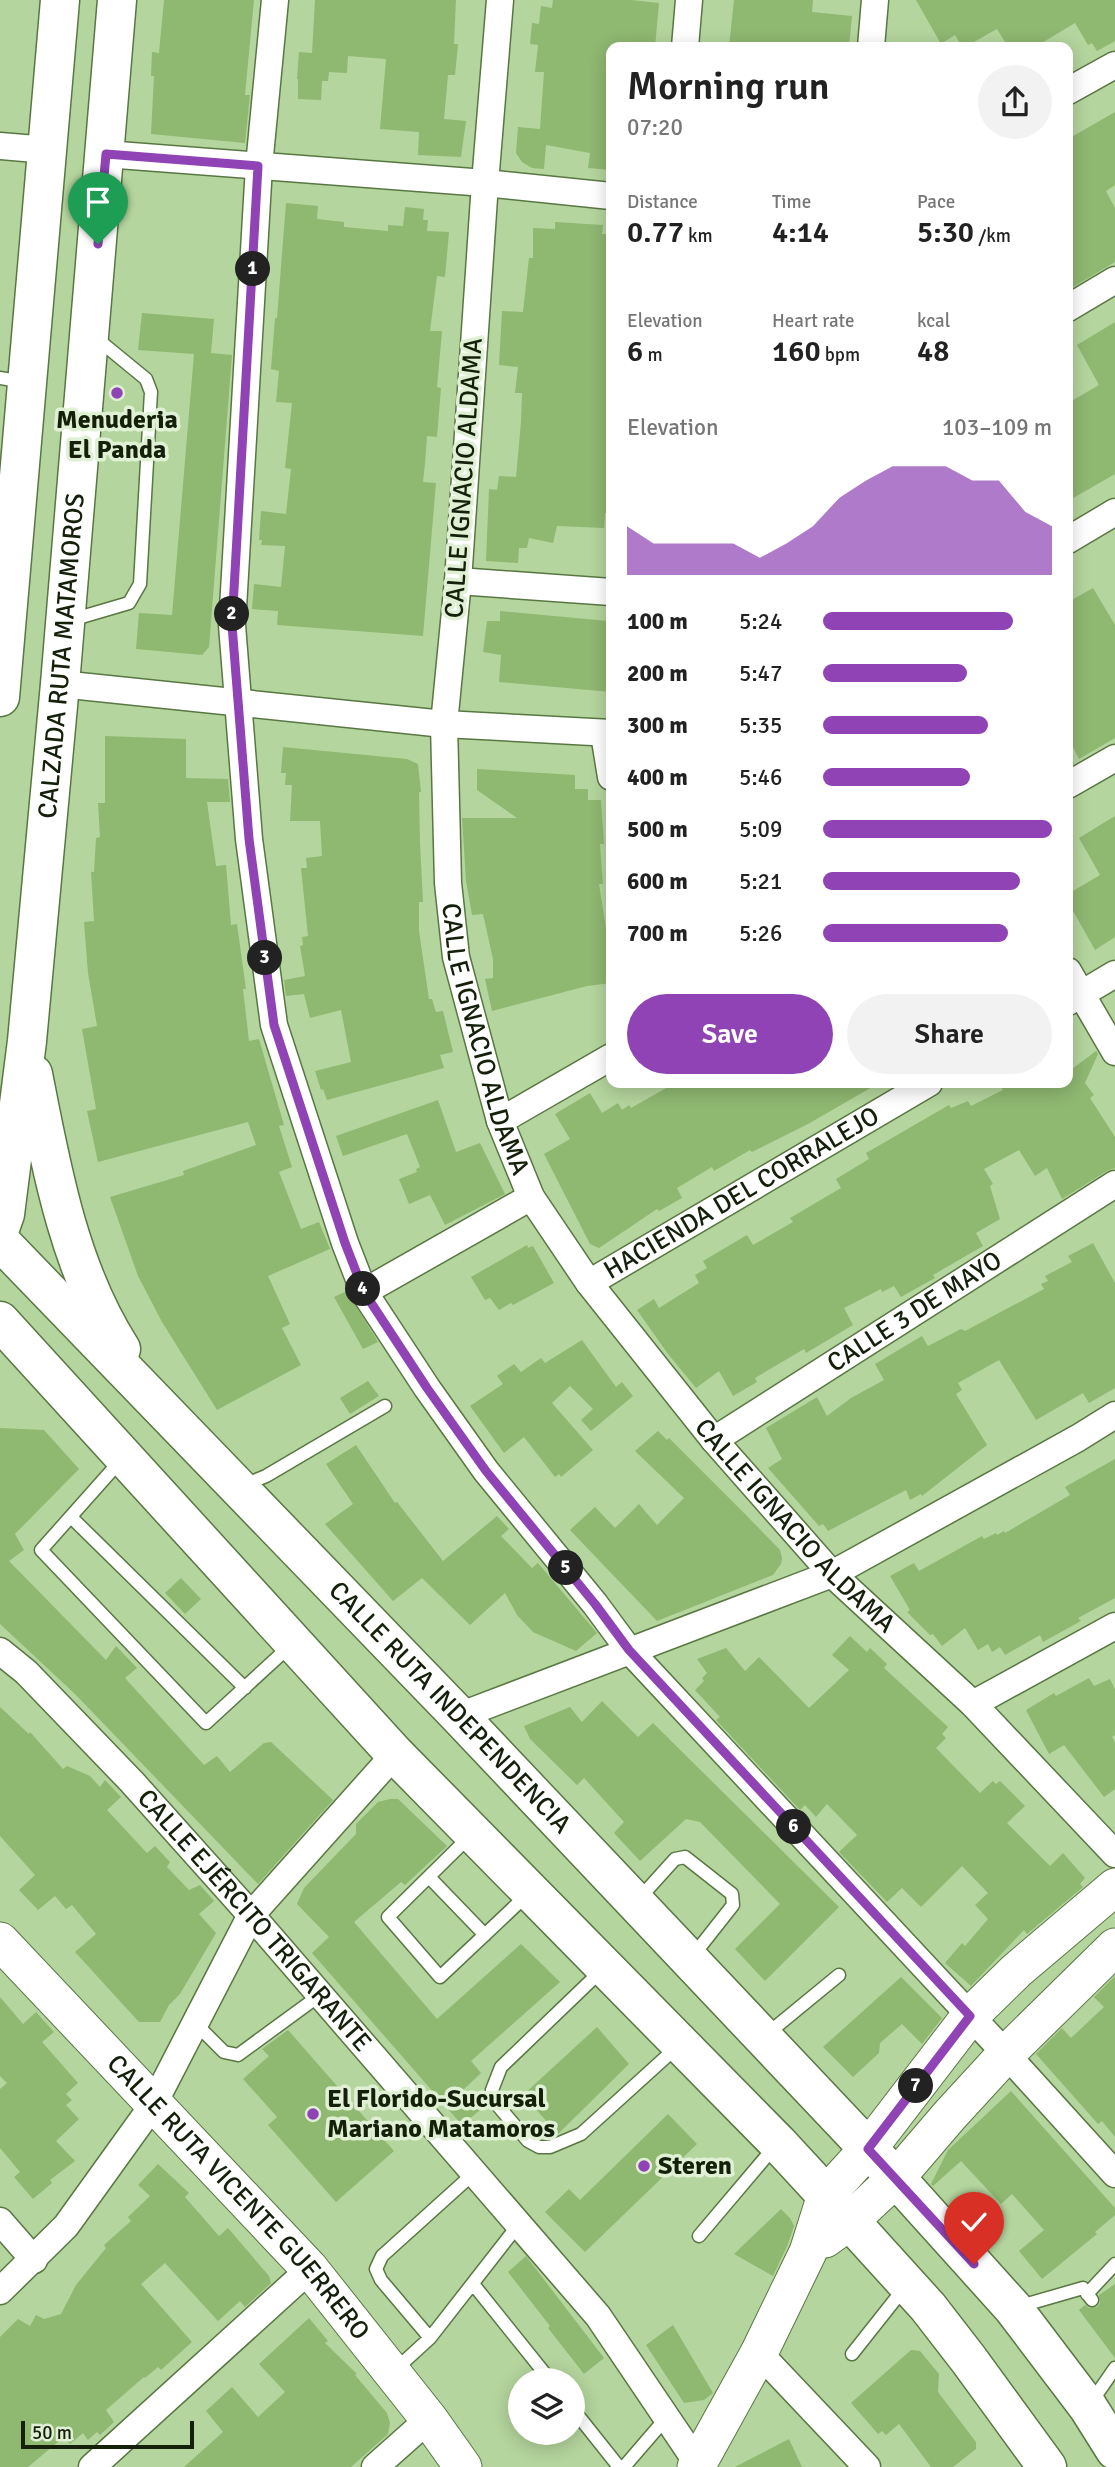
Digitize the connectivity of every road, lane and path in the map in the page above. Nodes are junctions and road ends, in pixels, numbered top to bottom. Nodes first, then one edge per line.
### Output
1 (60, 0) edge
2 (117, 0) edge
3 (275, 0) edge
4 (500, 0) edge
5 (690, 0) edge
6 (875, 0) edge
7 (686, 42) edge
8 (871, 42) edge
9 (1115, 65) edge
10 (1073, 88) edge
11 (0, 146) edge
12 (48, 150) junction
13 (106, 154) junction
14 (258, 166) junction
15 (485, 183) junction
16 (606, 196) edge
17 (1115, 280) edge
18 (1073, 305) edge
19 (90, 333) junction
20 (14, 381) edge
21 (1115, 512) edge
22 (1073, 537) edge
23 (458, 581) junction
24 (606, 592) edge
25 (65, 621) junction
26 (60, 684) junction
27 (0, 687) edge
28 (238, 701) junction
29 (444, 724) junction
30 (606, 734) edge
31 (1115, 758) edge
32 (1073, 782) edge
33 (1115, 974) edge
34 (1074, 998) edge
35 (27, 1041) junction
36 (1115, 1052) edge
37 (606, 1060) edge
38 (920, 1088) edge
39 (500, 1121) junction
40 (1115, 1184) edge
41 (531, 1197) junction
42 (0, 1228) edge
43 (0, 1241) edge
44 (589, 1283) junction
45 (364, 1292) junction
46 (0, 1321) edge
47 (156, 1403) junction
48 (385, 1406) dead end
49 (1115, 1415) edge
50 (714, 1440) junction
51 (124, 1457) junction
52 (238, 1488) junction
53 (71, 1517) junction
54 (832, 1574) junction
55 (1115, 1626) edge
56 (294, 1643) junction
57 (629, 1650) junction
58 (0, 1651) edge
59 (245, 1688) junction
60 (973, 1704) junction
61 (459, 1716) junction
62 (395, 1754) junction
63 (473, 1833) junction
64 (1115, 1854) edge
65 (429, 1877) junction
66 (1115, 1886) edge
67 (531, 1892) junction
68 (635, 1902) junction
69 (251, 1915) junction
70 (485, 1935) junction
71 (0, 1941) edge
72 (1115, 1947) edge
73 (690, 1959) junction
74 (605, 1967) junction
75 (839, 1975) dead end
76 (320, 1995) junction
77 (970, 2016) junction
78 (195, 2023) junction
79 (763, 2037) junction
80 (680, 2044) junction
81 (1006, 2053) junction
82 (153, 2105) junction
83 (778, 2143) junction
84 (868, 2149) junction
85 (474, 2173) junction
86 (1115, 2174) edge
87 (896, 2178) junction
88 (838, 2208) junction
89 (0, 2221) edge
90 (519, 2224) junction
91 (699, 2236) dead end
92 (34, 2260) junction
93 (1115, 2264) edge
94 (310, 2269) junction
95 (473, 2284) junction
96 (907, 2284) junction
97 (0, 2291) edge
98 (1013, 2308) junction
99 (430, 2339) junction
100 (760, 2353) junction
101 (852, 2354) dead end
102 (540, 2368) edge
103 (1115, 2368) edge
104 (392, 2373) junction
105 (1088, 2407) junction
106 (667, 2417) junction
107 (429, 2419) junction
108 (585, 2423) edge
109 (1115, 2450) edge
110 (698, 2465) edge
111 (92, 2467) edge
112 (375, 2467) edge
113 (463, 2467) edge
114 (622, 2467) edge
115 (867, 2467) edge
116 (1047, 2467) edge

1 - 12 main road
2 - 13 main road, CALZADA RUTA MATAMOROS
3 - 14 street
4 - 15 street, CALLE IGNACIO ALDAMA
5 - 7 street
6 - 8 street
9 - 10 street
11 - 12 street
12 - 20 main road
13 - 14 street
13 - 19 main road, CALZADA RUTA MATAMOROS
14 - 15 street
14 - 28 street
15 - 16 street
15 - 23 street, CALLE IGNACIO ALDAMA
17 - 18 street
19 - 25 main road, CALZADA RUTA MATAMOROS
19 - 25 lane
20 - 27 main road
21 - 22 street
23 - 24 street
23 - 29 street, CALLE IGNACIO ALDAMA
25 - 26 main road, CALZADA RUTA MATAMOROS
26 - 28 street
26 - 35 main road, CALZADA RUTA MATAMOROS
28 - 29 street
28 - 45 street
29 - 30 street
29 - 39 street, CALLE IGNACIO ALDAMA
31 - 32 street
33 - 34 street
34 - 36 street
35 - 42 main road, CALZADA RUTA MATAMOROS
35 - 47 main road
37 - 39 street
38 - 44 street, HACIENDA DEL CORRALEJO
39 - 41 street, CALLE IGNACIO ALDAMA
40 - 50 street, CALLE 3 DE MAYO
41 - 44 street, CALLE IGNACIO ALDAMA
41 - 45 street
43 - 47 main road, CALLE RUTA INDEPENDENCIA
44 - 50 street, CALLE IGNACIO ALDAMA
45 - 57 street
46 - 51 main road
47 - 52 main road, CALLE RUTA INDEPENDENCIA
48 - 52 lane
49 - 54 street
50 - 54 street, CALLE IGNACIO ALDAMA
51 - 53 lane
51 - 56 main road
52 - 61 main road, CALLE RUTA INDEPENDENCIA
53 - 59 lane
53 - 59 lane
54 - 57 street
54 - 60 street, CALLE IGNACIO ALDAMA
55 - 60 street
56 - 59 lane
56 - 62 main road
57 - 61 street
57 - 77 street
58 - 69 street, CALLE EJÉRCITO TRIGARANTE
60 - 64 street, CALLE IGNACIO ALDAMA
61 - 68 main road, CALLE RUTA INDEPENDENCIA
62 - 63 main road
62 - 69 street
63 - 65 lane
63 - 67 main road
65 - 70 lane
65 - 70 lane
66 - 77 main road
67 - 70 lane
67 - 74 main road
68 - 73 main road, CALLE RUTA INDEPENDENCIA
68 - 73 lane
69 - 76 street, CALLE EJÉRCITO TRIGARANTE
69 - 78 street
71 - 82 main road, CALLE RUTA VICENTE GUERRERO
72 - 81 main road
73 - 79 main road, CALLE RUTA INDEPENDENCIA
74 - 80 main road
74 - 80 lane
75 - 79 lane
76 - 78 lane
76 - 85 street, CALLE EJÉRCITO TRIGARANTE
77 - 81 street
77 - 84 main road
78 - 82 street
79 - 84 main road, CALLE RUTA INDEPENDENCIA
80 - 83 main road
81 - 86 street
81 - 87 main road
82 - 92 street
82 - 94 main road, CALLE RUTA VICENTE GUERRERO
83 - 88 main road
83 - 91 lane
84 - 87 main road, CALLE RUTA INDEPENDENCIA
84 - 88 main road
85 - 90 street, CALLE EJÉRCITO TRIGARANTE
85 - 99 lane
87 - 88 main road
87 - 98 main road, CALLE RUTA INDEPENDENCIA
88 - 96 main road
88 - 100 main road
89 - 92 street
90 - 95 lane
90 - 106 street, CALLE EJÉRCITO TRIGARANTE
92 - 97 street
93 - 98 lane
94 - 104 main road, CALLE RUTA VICENTE GUERRERO
94 - 111 street
95 - 99 lane
95 - 102 lane
96 - 101 lane
96 - 116 main road
98 - 105 main road, CALLE RUTA INDEPENDENCIA
99 - 104 lane
100 - 110 main road
100 - 115 street
103 - 105 lane
104 - 107 main road, CALLE RUTA VICENTE GUERRERO
105 - 109 main road, CALLE RUTA INDEPENDENCIA
106 - 110 street, CALLE EJÉRCITO TRIGARANTE
106 - 114 lane
107 - 112 street
107 - 113 main road, CALLE RUTA VICENTE GUERRERO
108 - 114 lane

